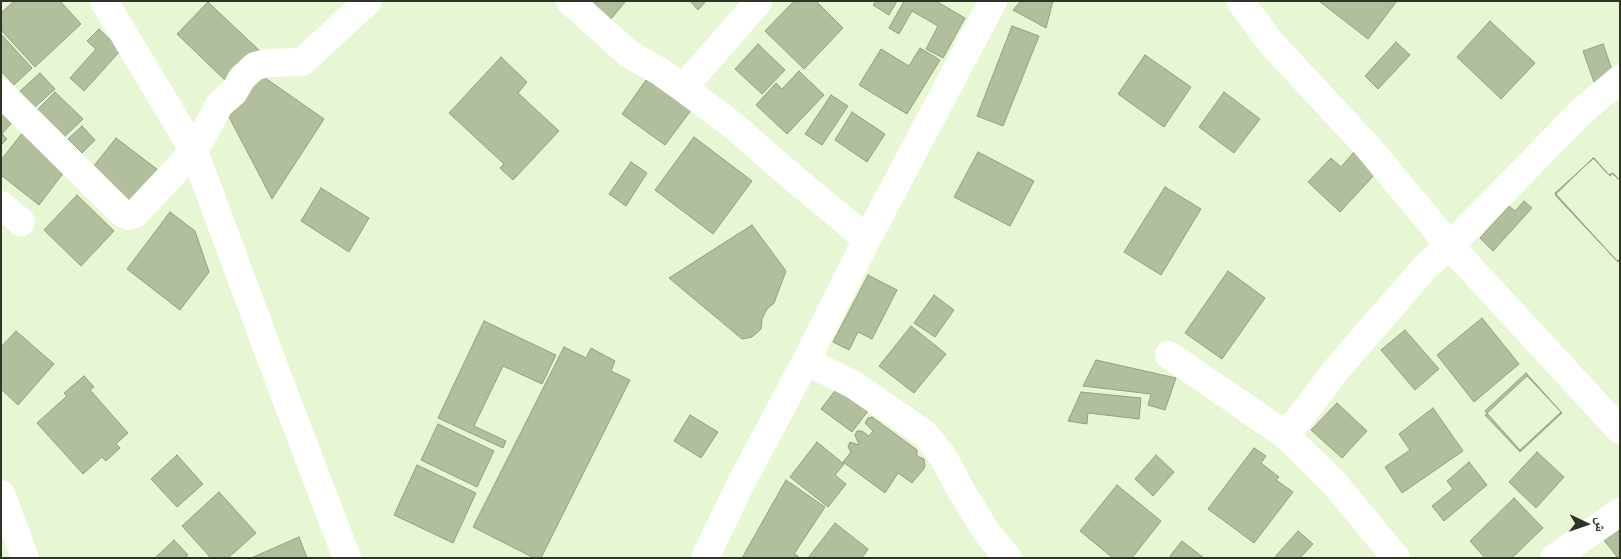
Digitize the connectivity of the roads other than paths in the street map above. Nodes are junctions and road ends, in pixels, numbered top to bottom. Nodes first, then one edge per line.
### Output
1 (104, 1) edge
2 (368, 1) edge
3 (570, 1) edge
4 (759, 1) edge
5 (993, 1) edge
6 (1240, 1) edge
7 (1620, 79) edge
8 (683, 88) junction
9 (1, 93) edge
10 (194, 151) junction
11 (868, 239) junction
12 (1450, 246) junction
13 (1169, 355) dead end
14 (806, 361) junction
15 (1620, 430) edge
16 (1284, 434) junction
17 (1, 494) edge
18 (1620, 512) edge
19 (25, 558) edge
20 (347, 558) edge
21 (705, 558) edge
22 (1008, 558) edge
23 (1396, 558) edge
24 (1554, 558) edge

1 - 10 street
2 - 10 street
3 - 8 street
4 - 8 street
5 - 11 street
6 - 12 street
7 - 12 street
8 - 11 street
9 - 10 street
10 - 20 street
11 - 14 street
12 - 15 street
12 - 16 street
13 - 16 street
14 - 21 street
14 - 22 street
16 - 23 street
17 - 19 street
18 - 24 street

